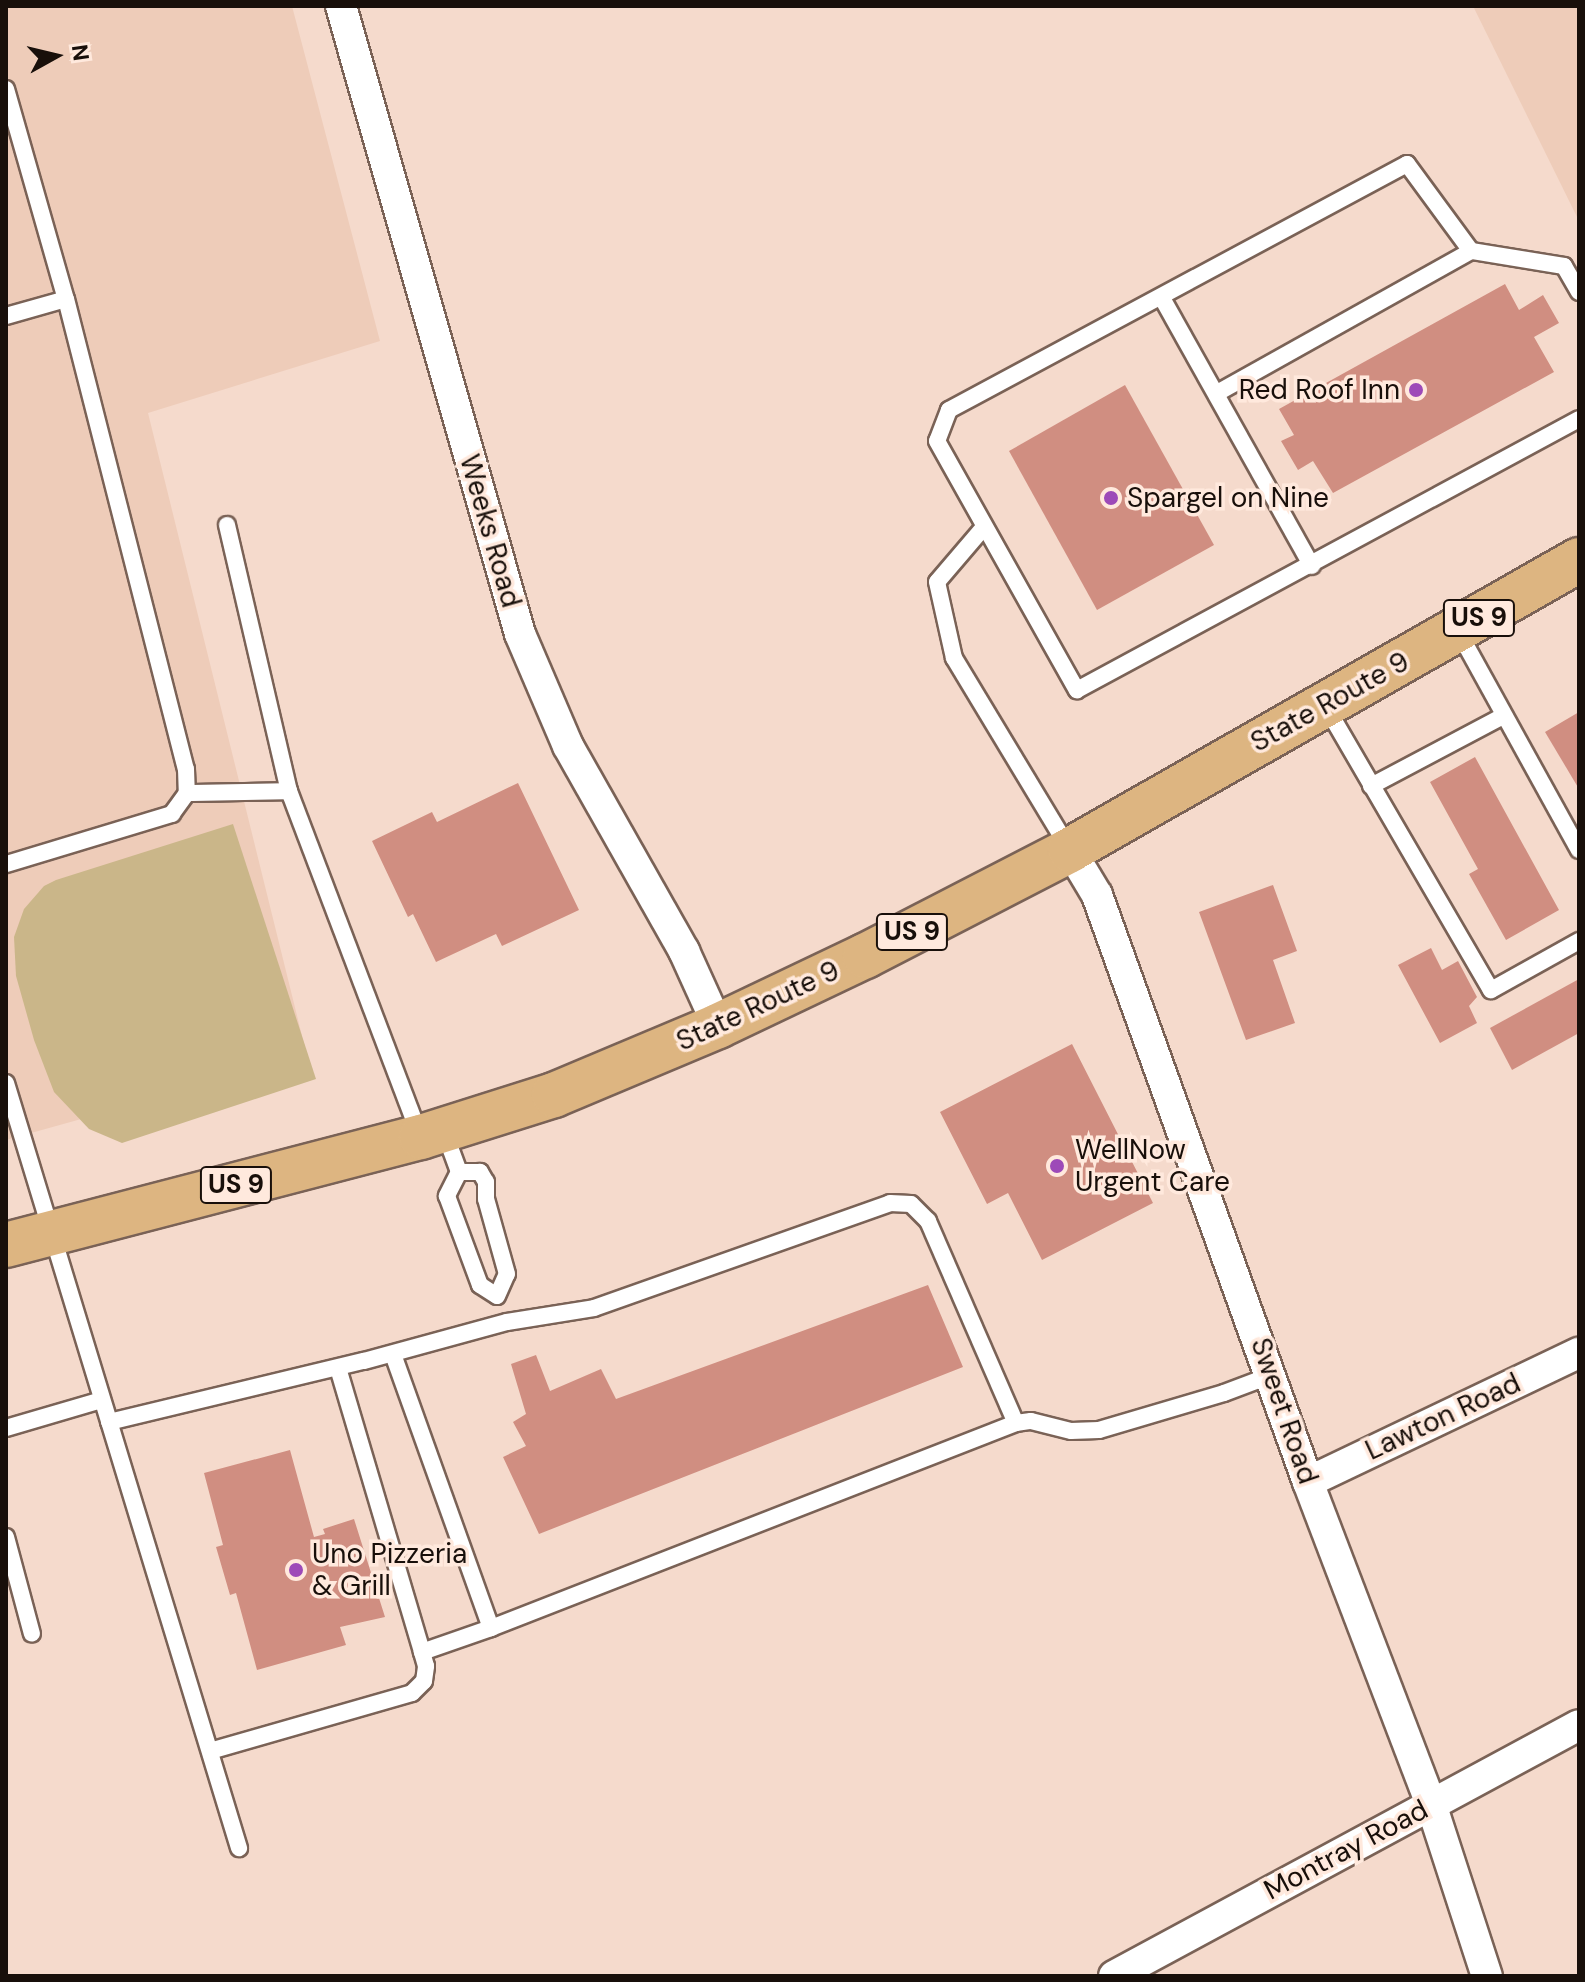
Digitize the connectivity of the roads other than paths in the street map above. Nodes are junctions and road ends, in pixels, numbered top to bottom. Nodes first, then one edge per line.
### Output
1 (341, 6) edge
2 (6, 89) edge
3 (1471, 251) junction
4 (1579, 292) edge
5 (1162, 298) junction
6 (66, 299) junction
7 (6, 316) edge
8 (1217, 393) junction
9 (1579, 419) edge
10 (227, 525) dead end
11 (984, 527) junction
12 (1579, 560) edge
13 (1312, 566) junction
14 (1458, 631) junction
15 (1324, 704) junction
16 (1503, 716) junction
17 (1371, 786) junction
18 (289, 791) junction
19 (187, 793) junction
20 (1070, 850) junction
21 (1579, 850) edge
22 (6, 864) edge
23 (1579, 941) edge
24 (718, 1026) junction
25 (6, 1083) edge
26 (432, 1134) junction
27 (459, 1172) junction
28 (52, 1232) junction
29 (6, 1245) edge
30 (497, 1296) junction
31 (507, 1322) junction
32 (1579, 1353) edge
33 (393, 1354) junction
34 (338, 1368) junction
35 (1272, 1375) junction
36 (102, 1400) junction
37 (109, 1422) junction
38 (1016, 1423) junction
39 (6, 1428) edge
40 (1308, 1482) junction
41 (6, 1537) edge
42 (491, 1628) junction
43 (32, 1634) dead end
44 (422, 1652) junction
45 (1579, 1725) edge
46 (210, 1751) junction
47 (1431, 1804) junction
48 (239, 1848) dead end
49 (1114, 1976) edge
50 (1487, 1976) edge

1 - 24 street, Weeks Road
2 - 6 lane
3 - 4 lane
3 - 5 lane
3 - 8 lane
5 - 8 lane
5 - 11 lane
6 - 7 lane
6 - 19 lane
8 - 13 lane
9 - 13 lane
10 - 18 lane
11 - 13 lane
11 - 20 lane
12 - 14 main road, State Route 9 / US 9
14 - 15 main road, State Route 9 / US 9
14 - 16 lane
15 - 17 lane
15 - 20 main road, State Route 9 / US 9
16 - 17 lane
16 - 21 lane
17 - 23 lane
18 - 19 lane
18 - 26 lane
19 - 22 lane
20 - 24 main road, State Route 9 / US 9
20 - 35 street, Sweet Road
24 - 26 main road, State Route 9 / US 9
25 - 28 lane
26 - 27 lane
26 - 28 main road, State Route 9 / US 9
27 - 30 lane
27 - 30 lane
28 - 29 main road, State Route 9 / US 9
28 - 36 lane
30 - 31 lane
31 - 33 lane
31 - 38 lane
32 - 40 street, Lawton Road
33 - 34 lane
33 - 42 lane
34 - 37 lane
34 - 44 lane
35 - 38 lane
35 - 40 street, Sweet Road
36 - 37 lane
36 - 39 lane
37 - 46 lane
38 - 42 lane
40 - 47 street, Sweet Road
41 - 43 lane
42 - 44 lane
44 - 46 lane
45 - 47 street, Montray Road
46 - 48 lane
47 - 49 street, Montray Road
47 - 50 street, Sweet Road

